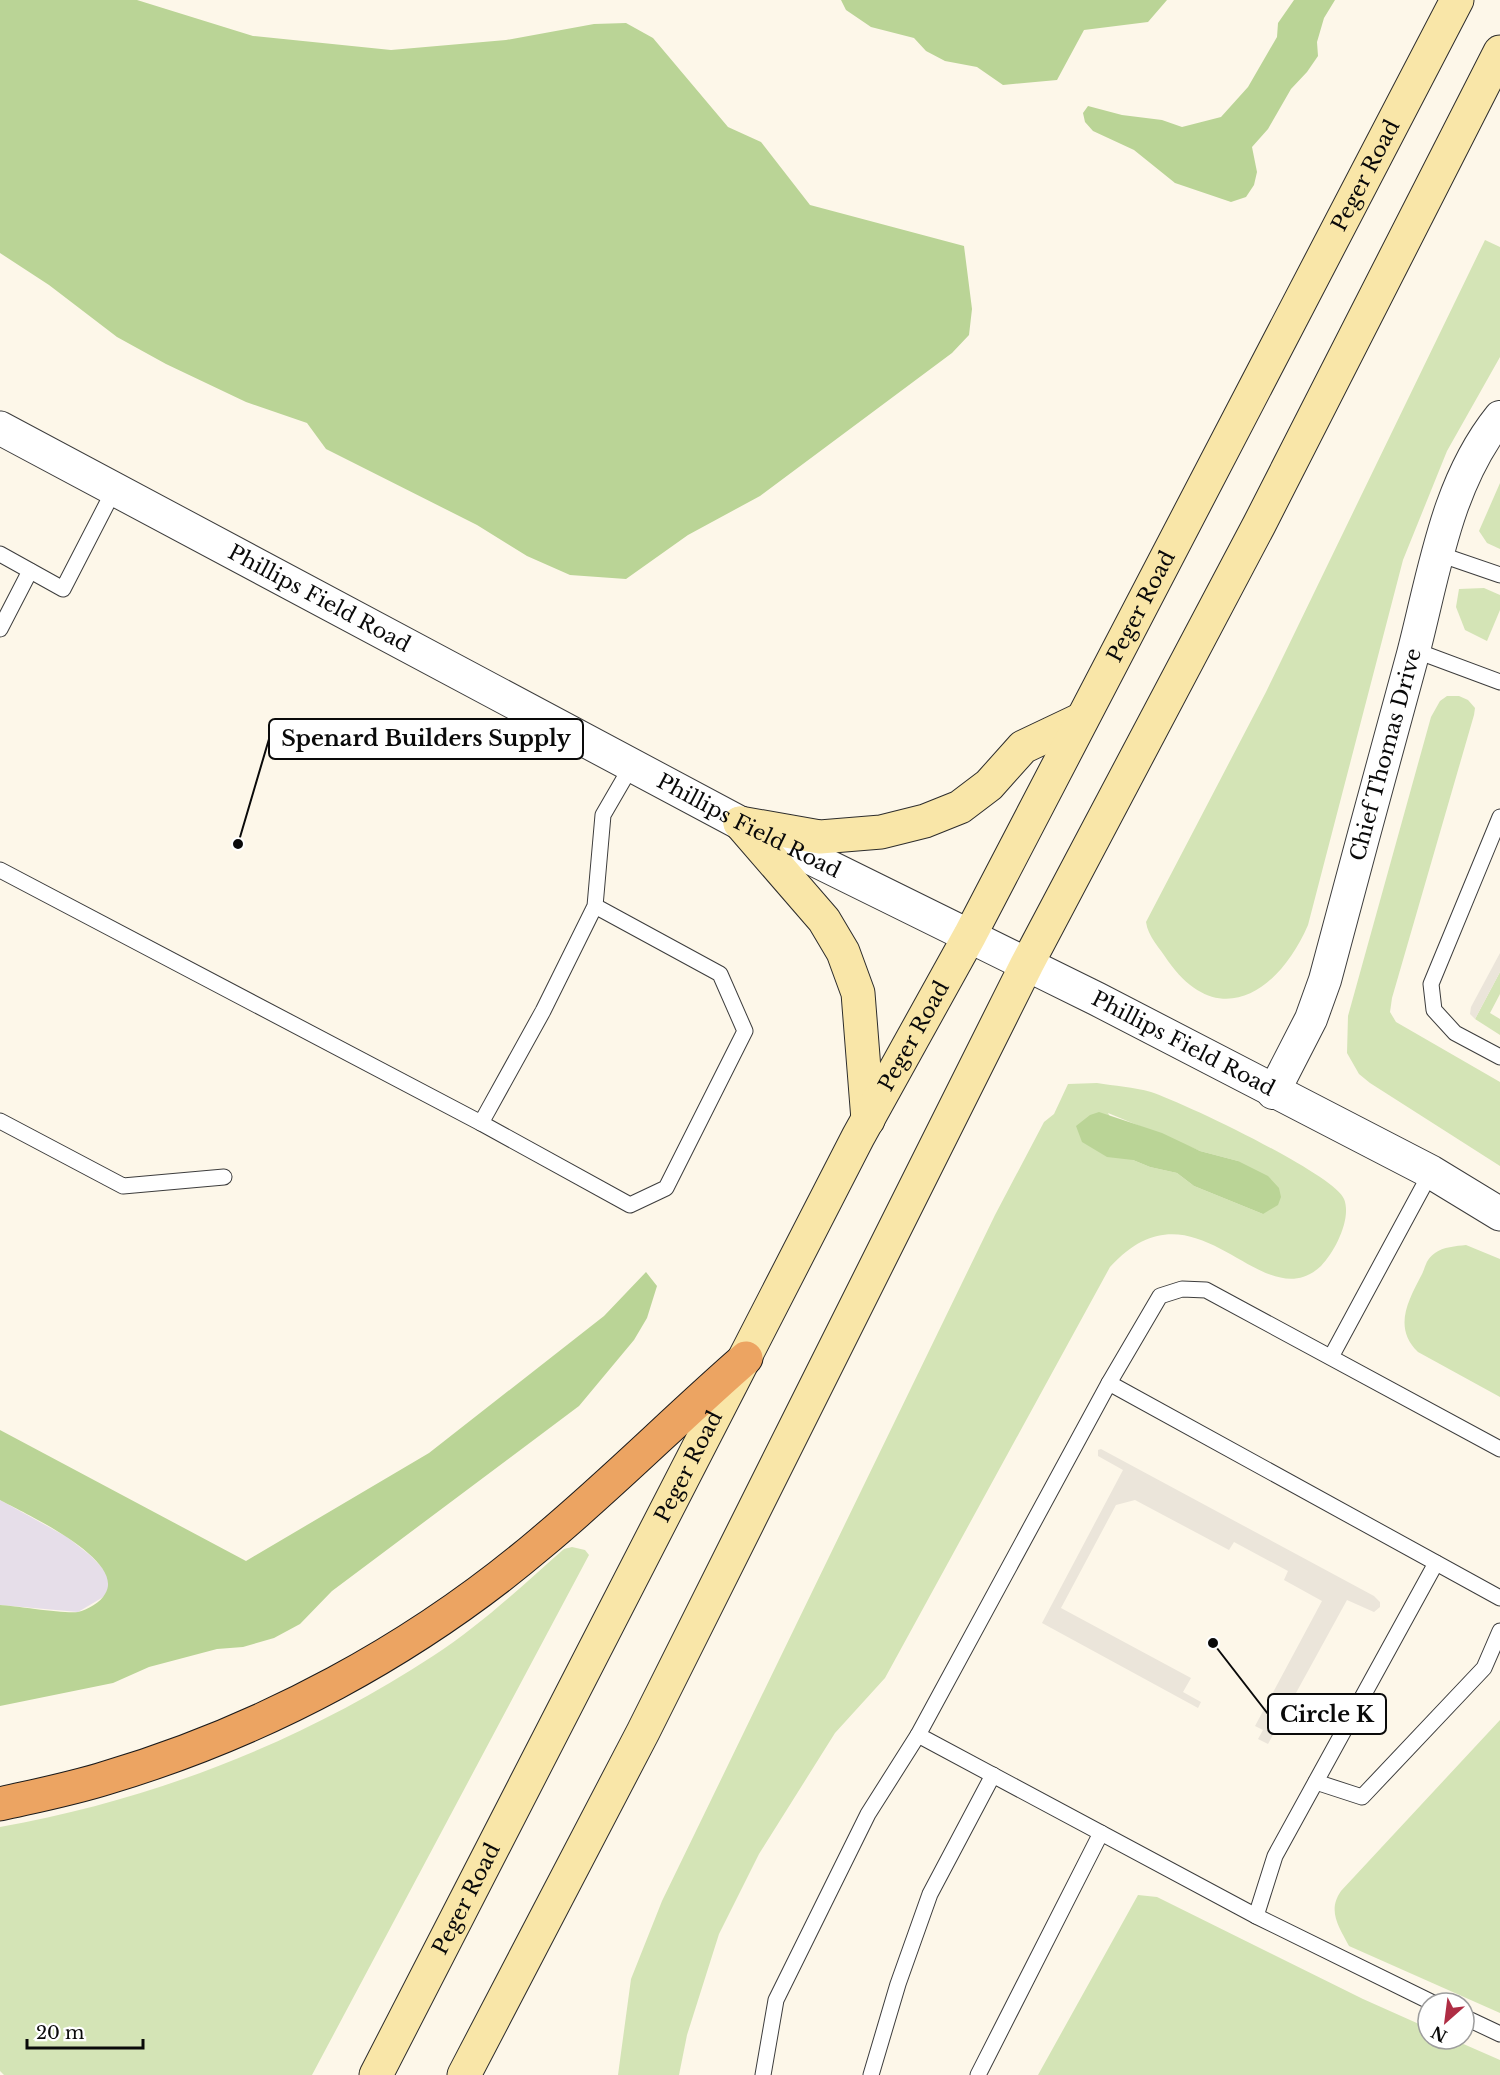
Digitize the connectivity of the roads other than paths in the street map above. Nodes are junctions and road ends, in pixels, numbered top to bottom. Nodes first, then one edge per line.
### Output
1 (1457, 0) edge
2 (1500, 52) edge
3 (1500, 417) edge
4 (0, 428) edge
5 (114, 490) junction
6 (1436, 553) junction
7 (0, 554) edge
8 (30, 571) junction
9 (1500, 575) edge
10 (0, 629) edge
11 (1414, 650) junction
12 (1500, 682) edge
13 (1082, 719) junction
14 (632, 765) junction
15 (1500, 817) edge
16 (740, 823) junction
17 (0, 870) edge
18 (595, 906) junction
19 (970, 935) junction
20 (1027, 964) junction
21 (1500, 1057) edge
22 (1273, 1093) junction
23 (868, 1120) junction
24 (0, 1121) edge
25 (481, 1123) junction
26 (1431, 1172) junction
27 (224, 1177) dead end
28 (1500, 1214) edge
29 (1331, 1357) junction
30 (746, 1358) junction
31 (1109, 1383) junction
32 (1500, 1449) edge
33 (1436, 1563) junction
34 (1500, 1598) edge
35 (1500, 1631) edge
36 (918, 1735) junction
37 (993, 1775) junction
38 (1316, 1782) junction
39 (0, 1804) edge
40 (1101, 1833) junction
41 (1256, 1916) junction
42 (1416, 1995) edge
43 (1476, 2023) edge
44 (1500, 2034) edge
45 (376, 2075) edge
46 (464, 2075) edge
47 (763, 2075) edge
48 (871, 2075) edge
49 (978, 2075) edge

1 - 13 main road, Peger Road
2 - 20 main road
3 - 6 street, Chief Thomas Drive
4 - 5 street, Phillips Field Road
5 - 8 lane
5 - 14 street, Phillips Field Road
6 - 9 lane
6 - 11 street, Chief Thomas Drive
7 - 8 lane
8 - 10 lane
11 - 12 lane
11 - 22 street, Chief Thomas Drive
13 - 16 main road
13 - 19 main road, Peger Road
14 - 16 street, Phillips Field Road
14 - 18 lane
15 - 21 lane
16 - 19 street, Phillips Field Road
16 - 23 main road
17 - 25 lane
18 - 25 lane
18 - 25 lane
19 - 20 street, Phillips Field Road
19 - 23 main road, Peger Road
20 - 22 street, Phillips Field Road
20 - 46 main road
22 - 26 street, Phillips Field Road
23 - 30 main road, Peger Road
24 - 27 lane
26 - 28 street, Phillips Field Road
26 - 29 lane
29 - 31 lane
29 - 32 lane
30 - 39 highway
30 - 45 main road, Peger Road
31 - 33 lane
31 - 36 lane
33 - 34 lane
33 - 38 lane
35 - 38 lane
36 - 37 lane
36 - 47 lane
37 - 40 lane
37 - 48 lane
38 - 41 lane
40 - 41 lane
40 - 49 lane
41 - 42 lane
43 - 44 lane

